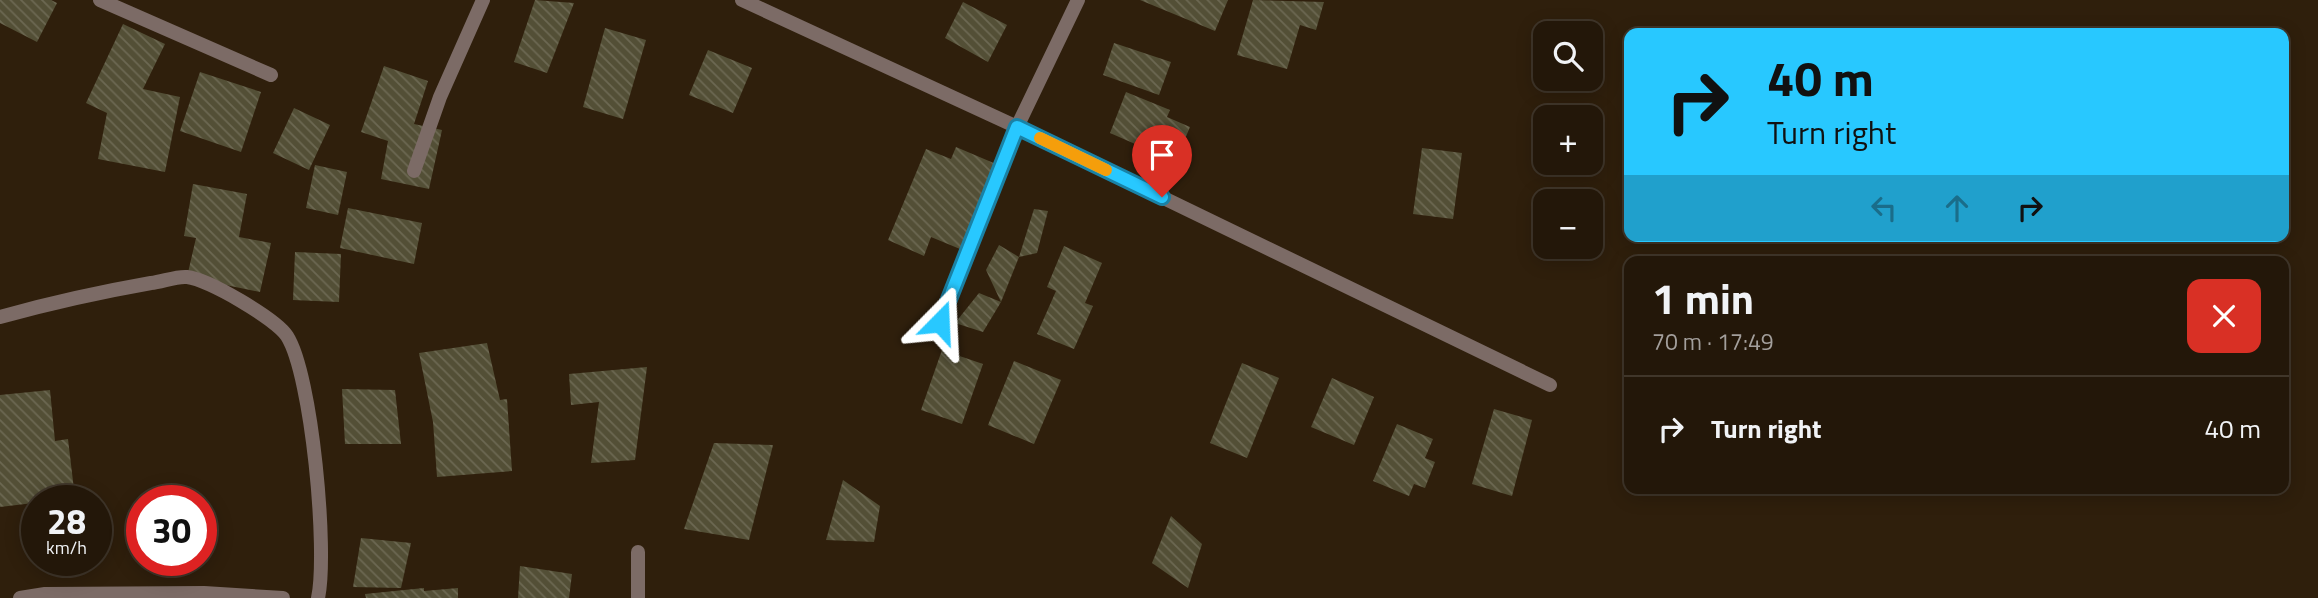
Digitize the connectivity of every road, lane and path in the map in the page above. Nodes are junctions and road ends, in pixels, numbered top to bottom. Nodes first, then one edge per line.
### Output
1 (100, 0) edge
2 (483, 0) edge
3 (742, 0) edge
4 (1078, 0) edge
5 (761, 4) edge
6 (271, 75) dead end
7 (1017, 127) junction
8 (414, 171) dead end
9 (0, 317) edge
10 (940, 322) dead end
11 (1550, 385) dead end
12 (638, 552) dead end
13 (20, 598) edge
14 (283, 598) edge
15 (318, 598) edge
16 (638, 598) edge

1 - 6 street
2 - 8 street
3 - 5 street
4 - 7 street
5 - 7 street
7 - 10 street
7 - 11 street
9 - 15 street
12 - 16 street
13 - 14 street

